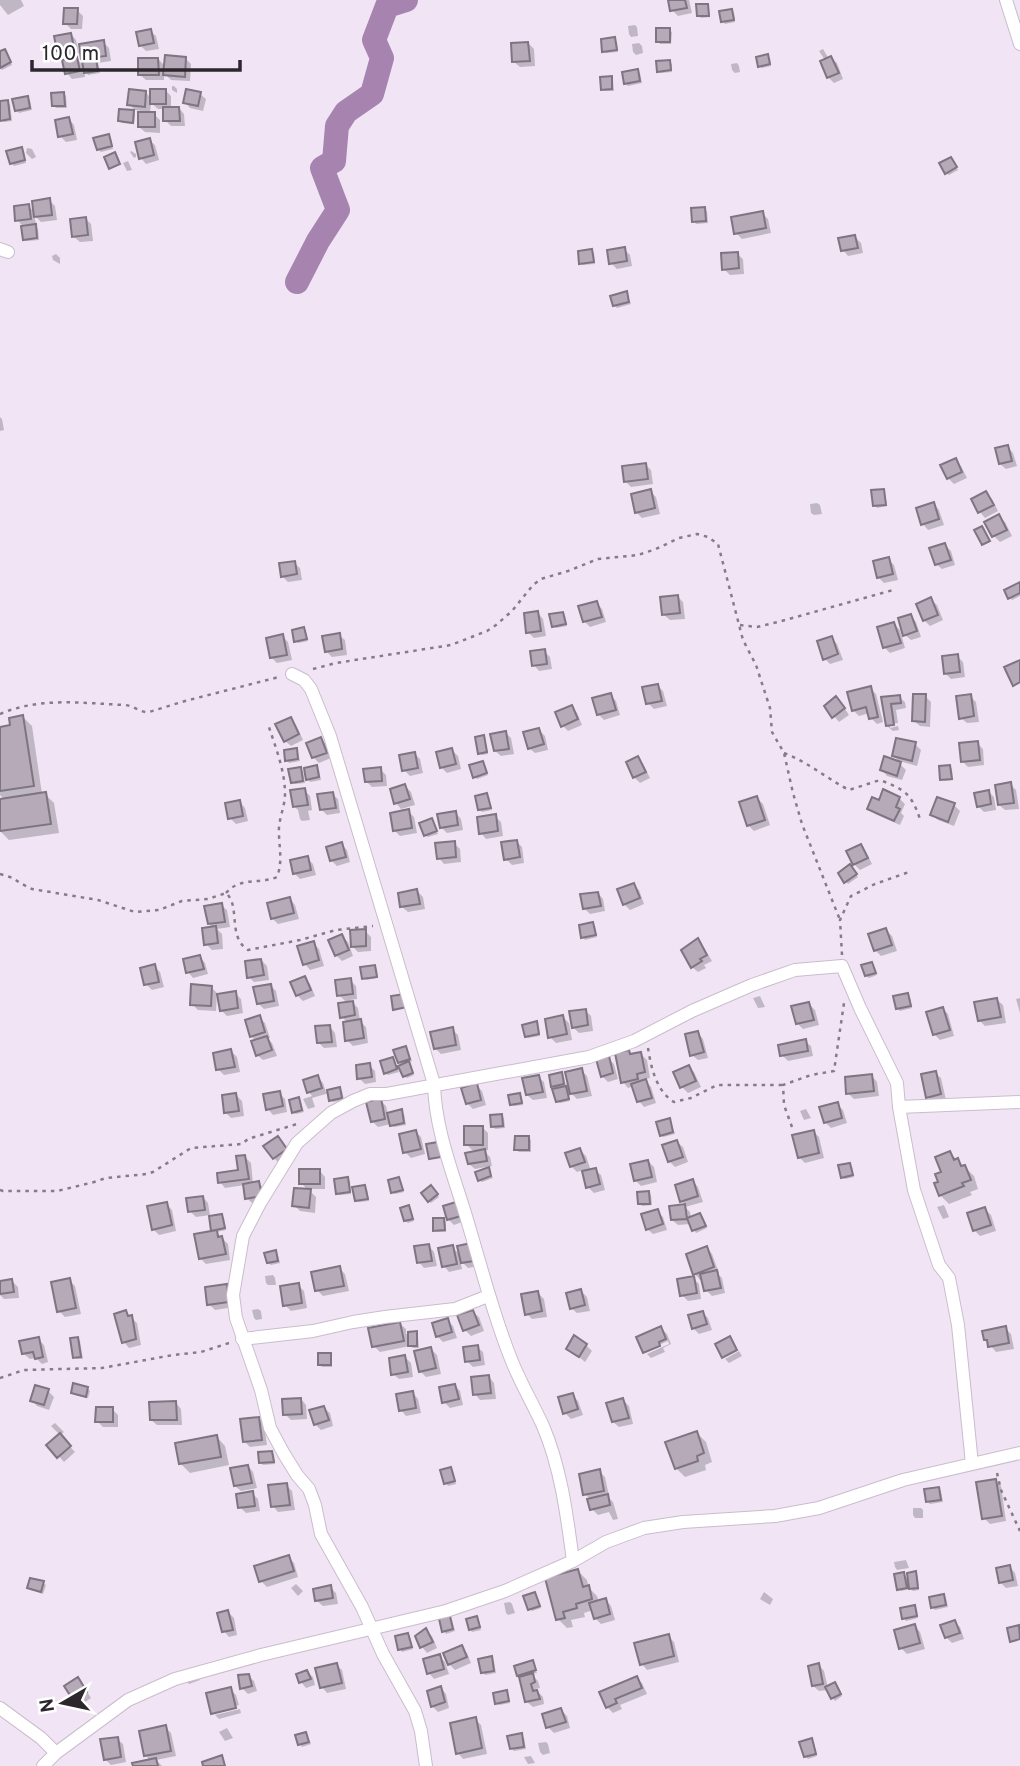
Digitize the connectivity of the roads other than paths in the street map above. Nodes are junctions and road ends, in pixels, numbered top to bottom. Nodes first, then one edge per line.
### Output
1 (1006, 0) edge
2 (1020, 44) edge
3 (292, 674) road end
4 (434, 1084) junction
5 (1020, 1102) edge
6 (899, 1107) junction
7 (488, 1296) junction
8 (243, 1339) junction
9 (1020, 1453) edge
10 (972, 1464) junction
11 (573, 1561) junction
12 (372, 1628) junction
13 (0, 1708) edge
14 (56, 1753) junction
15 (43, 1766) edge
16 (426, 1766) edge

1 - 2 street
3 - 4 street
4 - 6 street
4 - 7 street
4 - 8 street
5 - 6 street
6 - 10 street
7 - 8 street
7 - 11 street
8 - 12 street
9 - 10 street
10 - 11 street
11 - 12 street
12 - 14 street
12 - 16 street
13 - 14 street
14 - 15 street

